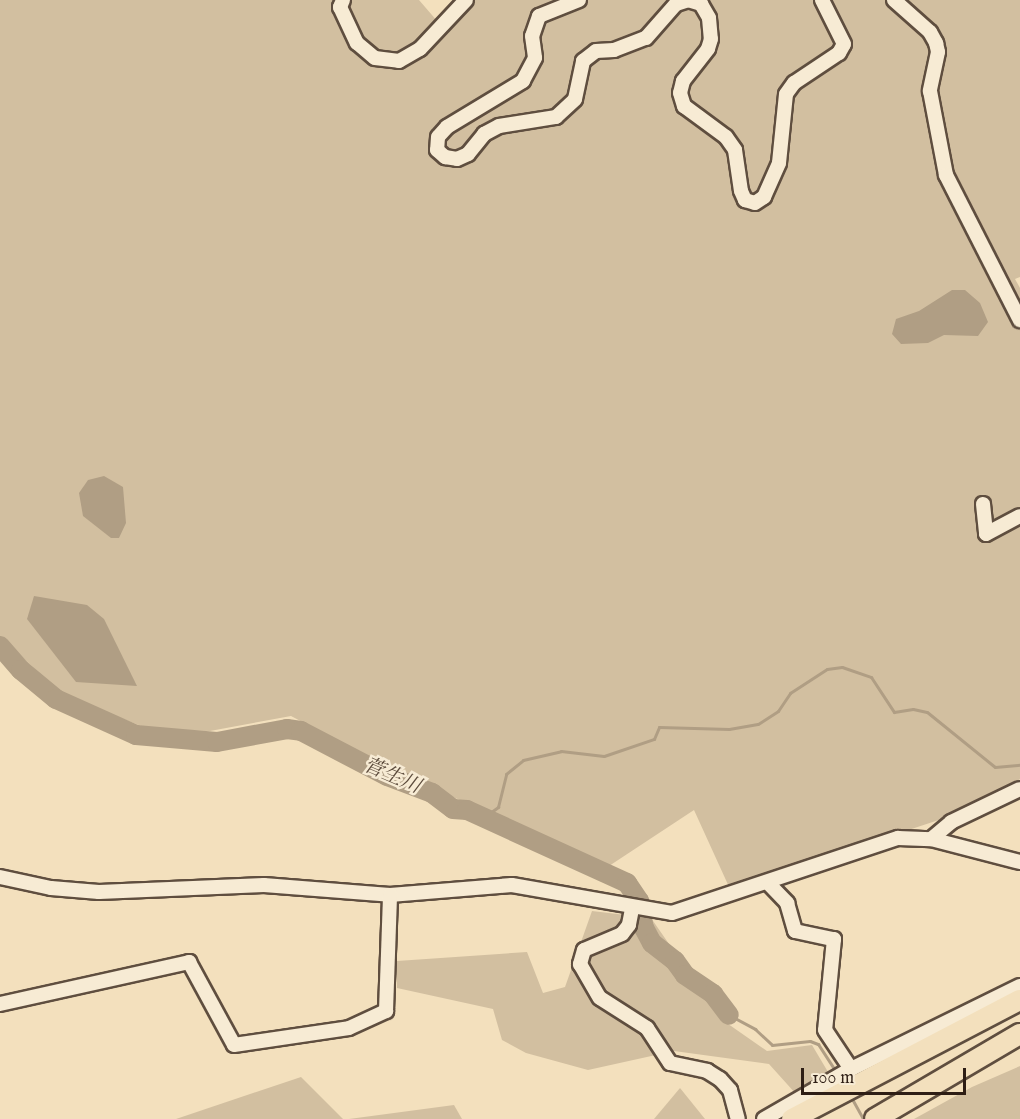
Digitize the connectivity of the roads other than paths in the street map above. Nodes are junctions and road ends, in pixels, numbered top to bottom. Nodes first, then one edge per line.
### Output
1 (343, 0) edge
2 (466, 0) edge
3 (579, 0) edge
4 (822, 0) edge
5 (894, 0) edge
6 (1020, 320) edge
7 (983, 504) dead end
8 (1020, 516) edge
9 (1020, 789) edge
10 (931, 839) junction
11 (1020, 862) edge
12 (0, 877) edge
13 (768, 883) junction
14 (390, 895) junction
15 (632, 909) junction
16 (1020, 986) edge
17 (1020, 1000) edge
18 (0, 1004) edge
19 (1020, 1034) edge
20 (851, 1069) junction
21 (738, 1119) edge
22 (764, 1119) edge
23 (792, 1119) edge
24 (875, 1119) edge

1 - 2 street
3 - 4 street
5 - 6 street
7 - 8 street
9 - 10 street
10 - 11 street
10 - 13 street
12 - 14 street
13 - 15 street
13 - 20 street
14 - 15 street
14 - 18 street
15 - 21 street
16 - 20 street
17 - 23 highway
19 - 24 highway
20 - 22 street

